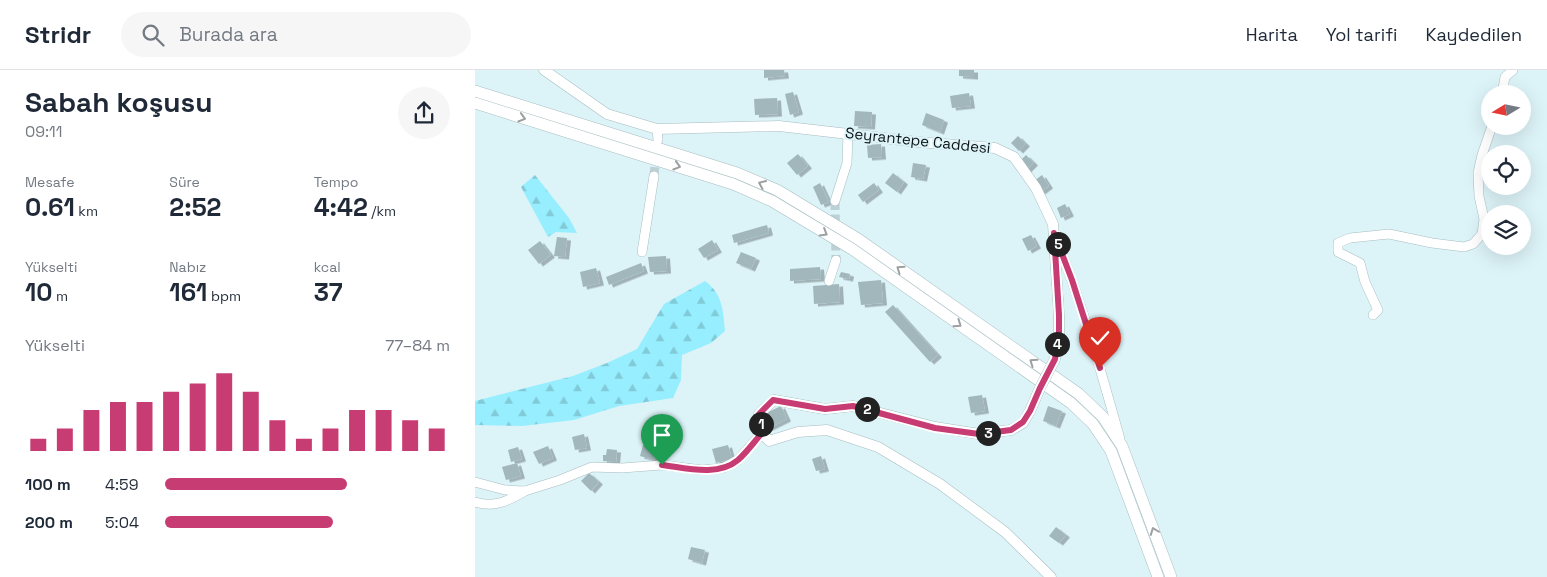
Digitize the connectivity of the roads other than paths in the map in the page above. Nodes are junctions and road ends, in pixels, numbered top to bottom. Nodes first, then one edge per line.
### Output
1 (544, 70) edge
2 (1513, 70) edge
3 (1504, 85) edge
4 (475, 91) edge
5 (475, 103) edge
6 (657, 129) junction
7 (848, 133) junction
8 (1489, 135) edge
9 (657, 140) tunnel mouth
10 (654, 176) tunnel mouth
11 (835, 200) tunnel mouth
12 (1054, 233) junction
13 (642, 252) dead end
14 (836, 260) tunnel mouth
15 (829, 281) dead end
16 (1373, 315) dead end
17 (762, 433) junction
18 (1123, 448) junction
19 (475, 482) edge
20 (525, 491) junction
21 (475, 502) edge
22 (1051, 577) edge
23 (1158, 577) edge
24 (1171, 577) edge

1 - 6 street, Seyrantepe Caddesi
2 - 3 street
18 -> 4 main road
5 -> 23 main road
6 - 7 street, Seyrantepe Caddesi
6 - 9 street
7 - 11 street
7 - 12 street, Seyrantepe Caddesi
8 - 16 street
10 - 13 street
12 - 17 street, Seyrantepe Caddesi, bridge
12 - 18 street
14 - 15 street
17 - 20 street
17 - 22 street
24 -> 18 main road
19 - 20 street
20 - 21 street

